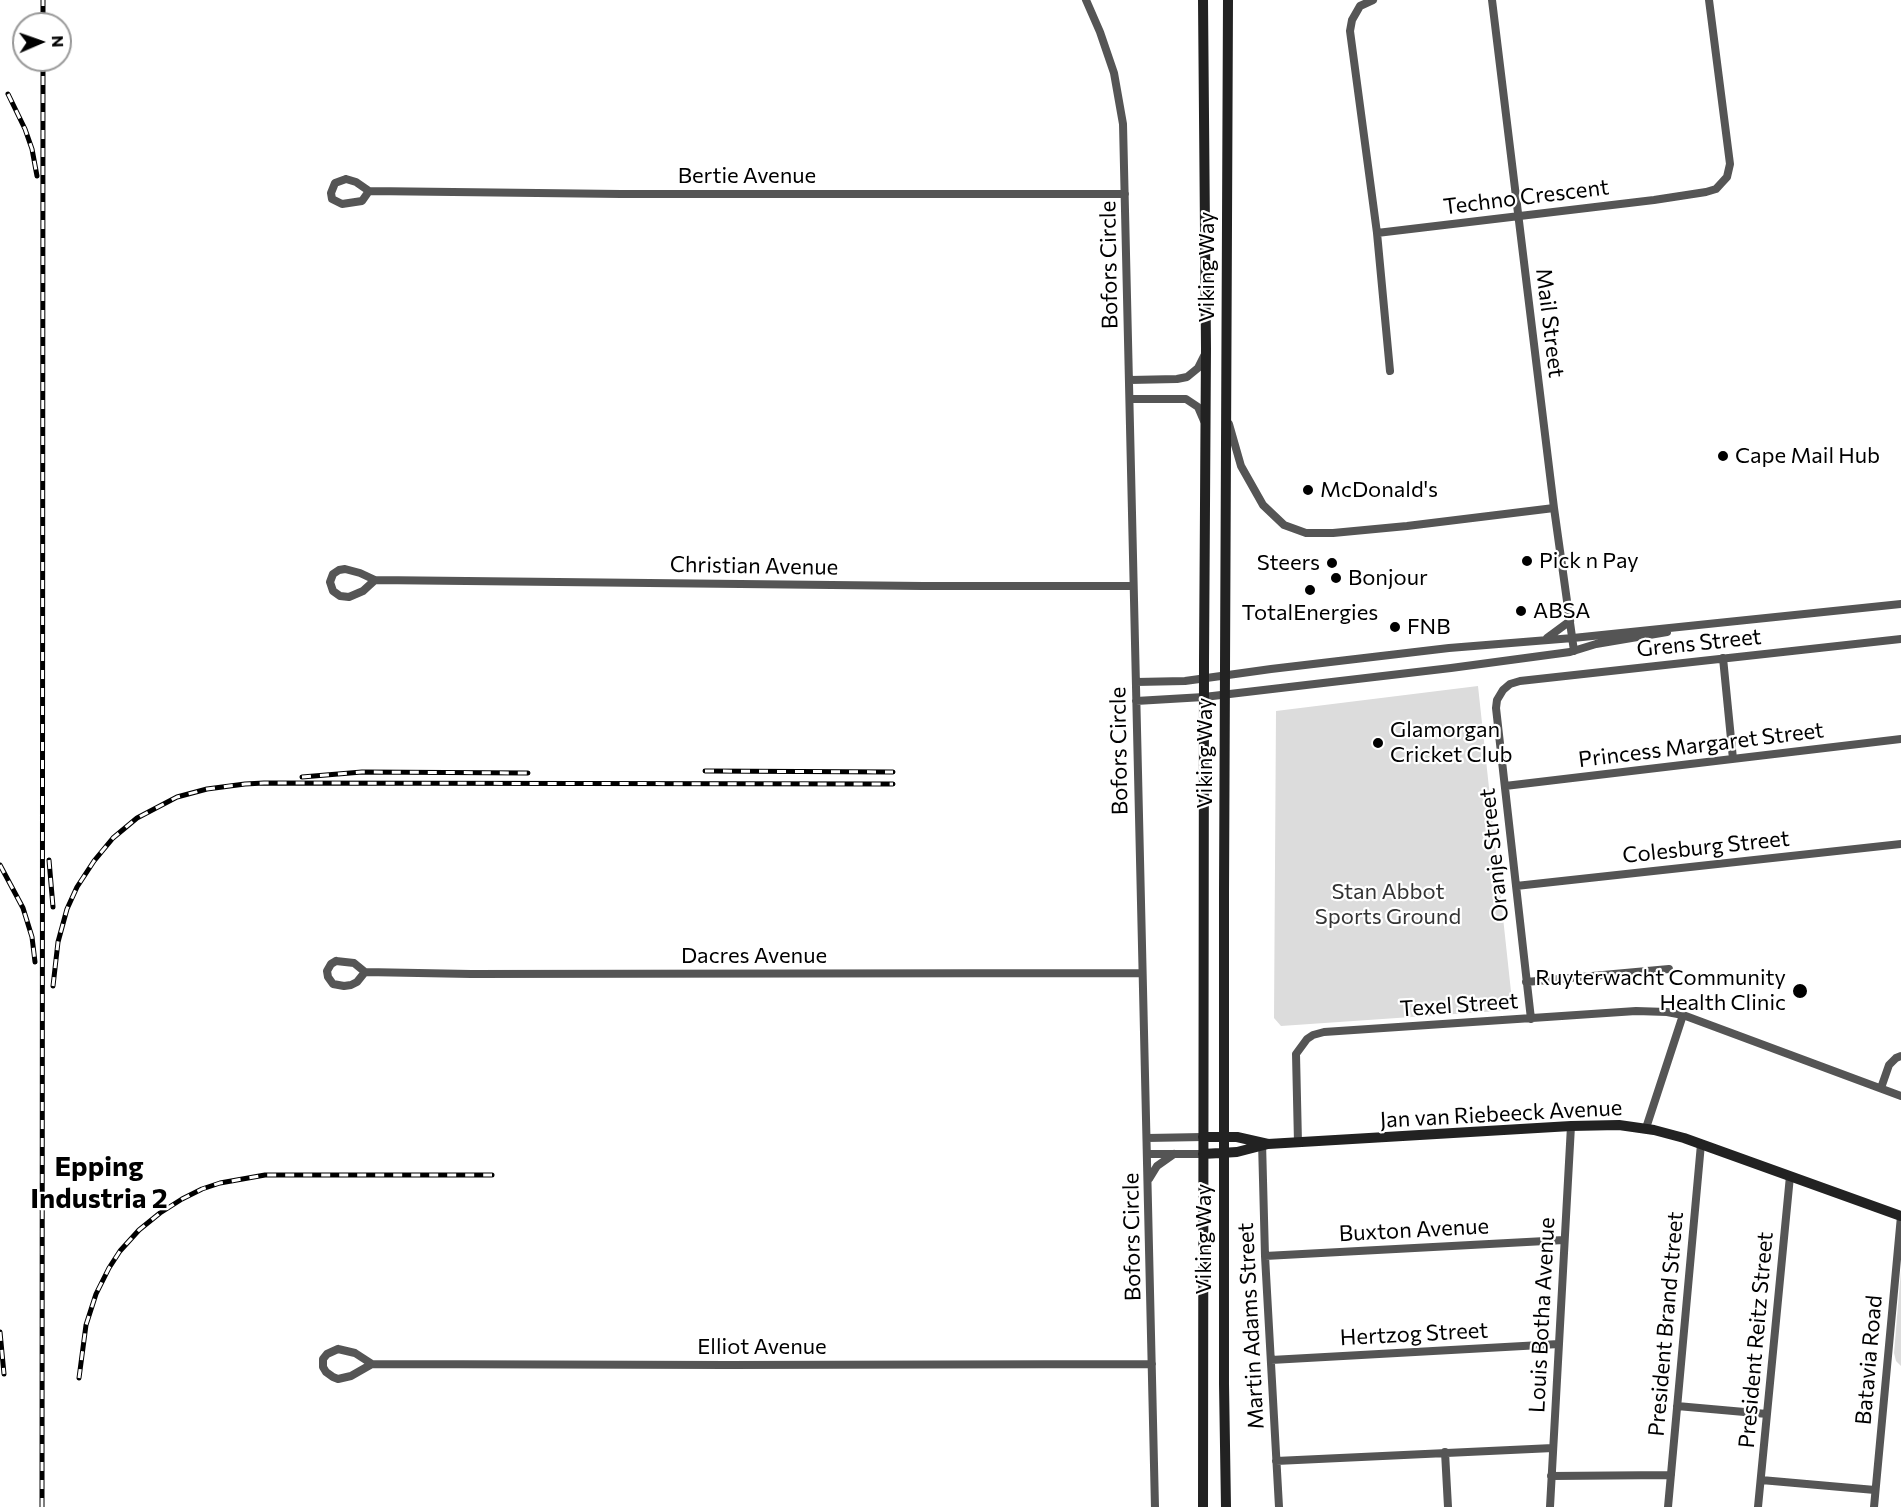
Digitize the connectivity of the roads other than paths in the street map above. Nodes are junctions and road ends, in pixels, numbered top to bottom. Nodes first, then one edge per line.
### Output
1 (1086, 0) edge
2 (1203, 0) edge
3 (1228, 0) edge
4 (1373, 0) edge
5 (1492, 0) edge
6 (1709, 0) edge
7 (369, 191) junction
8 (1125, 194) junction
9 (1518, 216) junction
10 (1377, 233) junction
11 (1206, 348) junction
12 (1390, 371) dead end
13 (1130, 380) junction
14 (1130, 399) junction
15 (1225, 411) junction
16 (1206, 431) junction
17 (1554, 508) junction
18 (375, 580) junction
19 (1133, 586) junction
20 (1901, 604) edge
21 (1570, 621) junction
22 (1692, 626) junction
23 (1573, 638) junction
24 (1901, 639) edge
25 (1543, 640) junction
26 (1574, 651) junction
27 (1724, 658) junction
28 (1225, 674) junction
29 (1204, 678) junction
30 (1136, 682) junction
31 (1503, 690) joint
32 (1224, 695) junction
33 (1204, 697) junction
34 (1136, 701) junction
35 (1901, 739) edge
36 (1733, 759) junction
37 (1504, 786) junction
38 (1901, 844) edge
39 (1516, 886) junction
40 (1669, 969) dead end
41 (365, 972) junction
42 (1142, 974) junction
43 (1526, 982) junction
44 (1683, 1015) junction
45 (1530, 1019) junction
46 (1901, 1056) edge
47 (1881, 1088) junction
48 (1901, 1096) edge
49 (1571, 1126) junction
50 (1646, 1128) junction
51 (1224, 1136) junction
52 (1203, 1137) junction
53 (1147, 1138) junction
54 (1298, 1143) junction
55 (1264, 1144) junction
56 (1701, 1144) junction
57 (1224, 1153) junction
58 (1148, 1154) junction
59 (1175, 1154) junction
60 (1203, 1154) junction
61 (1790, 1176) junction
62 (1149, 1181) junction
63 (1901, 1216) edge
64 (1564, 1240) junction
65 (1265, 1256) junction
66 (1559, 1344) junction
67 (1271, 1360) junction
68 (372, 1364) junction
69 (1152, 1364) junction
70 (1677, 1406) junction
71 (1767, 1414) junction
72 (1553, 1448) junction
73 (1445, 1452) junction
74 (1276, 1461) junction
75 (1671, 1475) junction
76 (1551, 1476) junction
77 (1761, 1480) junction
78 (1875, 1490) junction
79 (1155, 1507) edge
80 (1203, 1507) edge
81 (1226, 1507) edge
82 (1279, 1507) edge
83 (1448, 1507) edge
84 (1550, 1507) edge
85 (1668, 1507) edge
86 (1758, 1507) edge
87 (1874, 1507) edge

1 - 8 street, Bofors Circle
2 - 11 main road, Viking Way
3 - 15 main road, Viking Way
4 - 10 street
5 - 9 street, Mail Street
6 - 9 street, Techno Crescent
7 - 7 street
7 - 8 street, Bertie Avenue
8 - 13 street, Bofors Circle
9 - 10 street, Techno Crescent
9 - 17 street, Mail Street
10 - 12 street
11 - 13 street
11 - 16 main road, Viking Way
13 - 14 street, Bofors Circle
14 - 16 street
14 - 19 street, Bofors Circle
15 - 17 street
15 - 28 main road, Viking Way
16 - 29 main road, Viking Way
17 - 21 street, Mail Street
18 - 18 street, Christian Avenue
18 - 19 street, Christian Avenue
19 - 30 street, Bofors Circle
20 - 22 street
21 - 23 street, Mail Street
21 - 25 street
22 - 23 street
22 - 26 street
23 - 25 street
23 - 26 street, Mail Street
24 - 27 street, Grens Street
25 - 28 street
26 - 32 street
27 - 31 street, Grens Street
27 - 36 street
28 - 29 street
28 - 32 main road, Viking Way
29 - 30 street
29 - 33 main road, Viking Way
30 - 34 street, Bofors Circle
31 - 37 street, Oranje Street
32 - 33 street
32 - 51 main road, Viking Way
33 - 34 street
33 - 52 main road, Viking Way
34 - 42 street, Bofors Circle
35 - 36 street, Princess Margaret Street
36 - 37 street, Princess Margaret Street
37 - 39 street, Oranje Street
38 - 39 street, Colesburg Street
39 - 43 street, Oranje Street
40 - 43 street
41 - 41 street
41 - 42 street, Dacres Avenue
42 - 53 street, Bofors Circle
43 - 45 street, Oranje Street
44 - 45 street, Texel Street
44 - 47 street, Texel Street
44 - 50 street
45 - 54 street, Texel Street
46 - 47 street
47 - 48 street, Texel Street
49 - 50 main road, Jan van Riebeeck Avenue
49 - 54 main road, Jan van Riebeeck Avenue
49 - 64 street, Louis Botha Avenue
50 - 56 main road, Jan van Riebeeck Avenue
51 - 52 main road, Jan van Riebeeck Avenue
51 - 55 main road, Jan van Riebeeck Avenue
51 - 57 main road, Viking Way
52 - 53 street, Jan van Riebeeck Avenue
52 - 60 main road, Viking Way
53 - 58 street, Bofors Circle
54 - 55 main road, Jan van Riebeeck Avenue
55 - 57 main road, Jan van Riebeeck Avenue
55 - 65 street, Martin Adams Street
56 - 61 main road, Jan van Riebeeck Avenue
56 - 70 street, President Brand Street
57 - 60 main road, Jan van Riebeeck Avenue
57 - 81 main road, Viking Way
58 - 59 street, Jan van Riebeeck Avenue
58 - 62 street, Bofors Circle
59 - 60 street, Jan van Riebeeck Avenue
59 - 62 street
60 - 80 main road, Viking Way
61 - 63 main road, Jan van Riebeeck Avenue
61 - 71 street, President Reitz Street
62 - 69 street, Bofors Circle
63 - 78 street, Batavia Road
64 - 65 street, Buxton Avenue
64 - 66 street, Louis Botha Avenue
65 - 67 street, Martin Adams Street
66 - 67 street, Hertzog Street
66 - 72 street, Louis Botha Avenue
67 - 74 street, Martin Adams Street
68 - 68 street
68 - 69 street, Elliot Avenue
69 - 79 street, Bofors Circle
70 - 71 street
70 - 75 street, President Brand Street
71 - 77 street, President Reitz Street
72 - 73 street
72 - 76 street, Louis Botha Avenue
73 - 74 street
73 - 83 street
74 - 82 street, Martin Adams Street
75 - 76 street
75 - 85 street, President Brand Street
76 - 84 street, Louis Botha Avenue
77 - 78 street
77 - 86 street, President Reitz Street
78 - 87 street, Batavia Road

